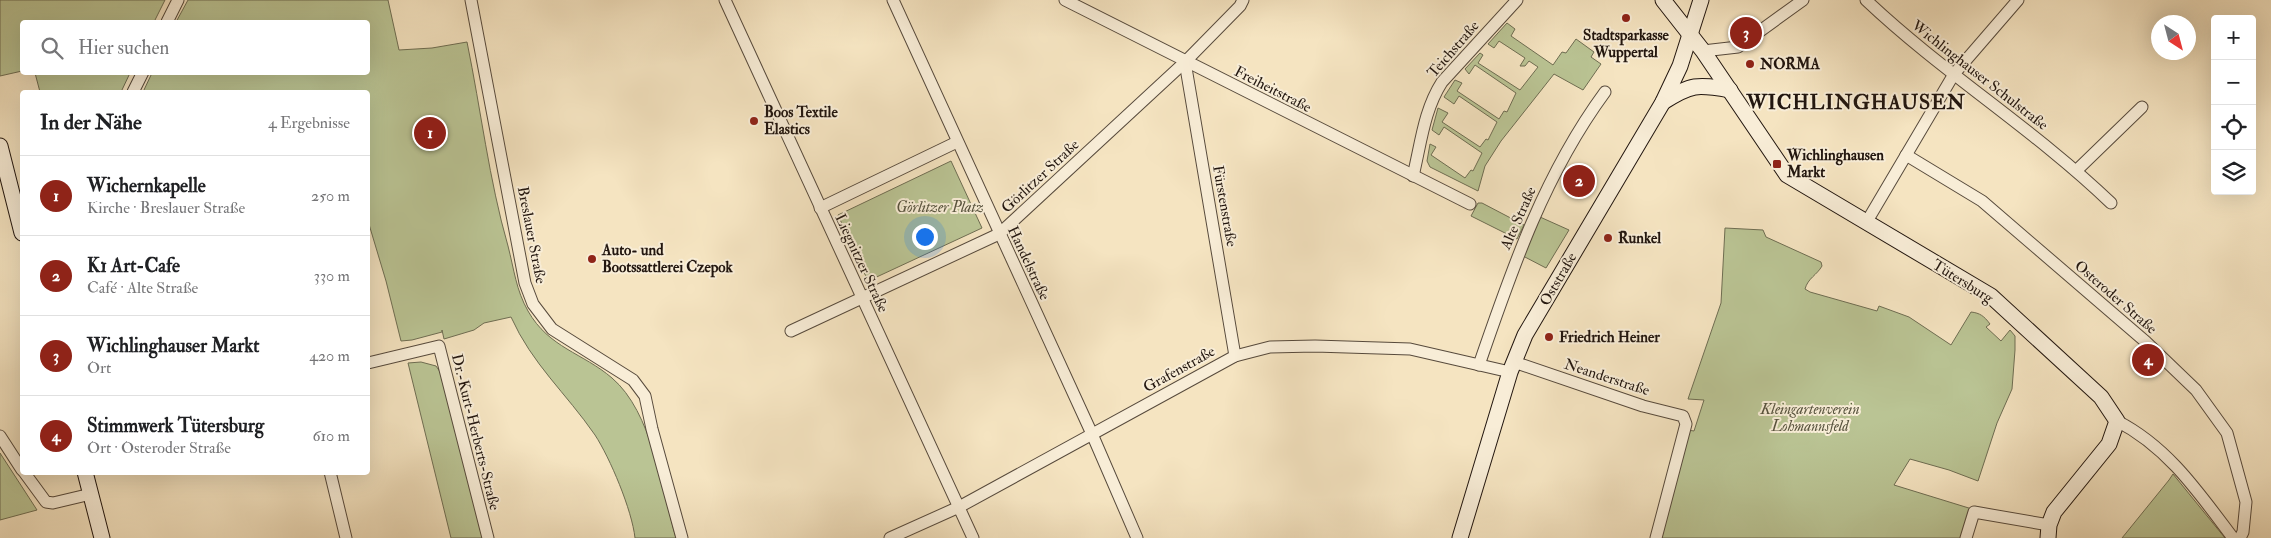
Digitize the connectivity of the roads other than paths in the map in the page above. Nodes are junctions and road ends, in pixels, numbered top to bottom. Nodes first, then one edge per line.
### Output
1 (178, 0) edge
2 (471, 0) edge
3 (725, 0) edge
4 (893, 0) edge
5 (1065, 0) edge
6 (1243, 0) edge
7 (1518, 0) edge
8 (1663, 0) edge
9 (1701, 0) edge
10 (1803, 0) edge
11 (1866, 0) edge
12 (2018, 0) edge
13 (168, 20) edge
14 (1690, 35) junction
15 (1703, 51) junction
16 (1186, 62) junction
17 (1954, 74) junction
18 (142, 75) edge
19 (134, 90) edge
20 (1730, 90) junction
21 (1605, 92) dead end
22 (1663, 102) junction
23 (2142, 107) dead end
24 (957, 142) junction
25 (0, 146) edge
26 (1906, 155) junction
27 (2077, 170) junction
28 (1413, 176) junction
29 (2111, 203) dead end
30 (1470, 204) dead end
31 (820, 208) junction
32 (1866, 223) junction
33 (20, 225) edge
34 (999, 234) junction
35 (862, 298) junction
36 (791, 331) dead end
37 (1235, 356) junction
38 (370, 363) edge
39 (1479, 365) junction
40 (1512, 367) junction
41 (2117, 421) junction
42 (1092, 434) junction
43 (0, 436) edge
44 (20, 466) edge
45 (26, 475) edge
46 (86, 475) edge
47 (331, 475) edge
48 (91, 494) junction
49 (959, 506) junction
50 (2048, 532) edge
51 (102, 538) edge
52 (346, 538) edge
53 (488, 538) edge
54 (682, 538) edge
55 (890, 538) edge
56 (973, 538) edge
57 (1138, 538) edge
58 (1460, 538) edge
59 (1656, 538) edge
60 (1966, 538) edge
61 (2233, 538) edge
62 (2240, 538) edge

1 - 13 street
2 - 54 street, Breslauer Straße
3 - 31 street, Liegnitzer Straße
4 - 24 street, Handelstraße
5 - 16 street, Freiheitstraße
6 - 16 street, Görlitzer Straße
7 - 28 street, Teichstraße
8 - 14 street, Tütersburg
9 - 14 street, Oststraße
10 - 15 street
11 - 17 street, Wichlinghauser Schulstraße
12 - 17 street
14 - 15 street, Tütersburg
14 - 22 street, Oststraße
15 - 20 street, Tütersburg
16 - 28 street, Freiheitstraße
16 - 34 street, Görlitzer Straße
16 - 37 street, Fürstenstraße
17 - 26 street
17 - 27 street, Wichlinghauser Schulstraße
18 - 19 street
20 - 22 street
20 - 32 street, Tütersburg
21 - 39 street, Alte Straße
22 - 40 street, Oststraße
23 - 27 street
24 - 31 street
24 - 34 street, Handelstraße
25 - 33 street
26 - 32 street
26 - 62 street, Osteroder Straße
27 - 29 street, Wichlinghauser Schulstraße
28 - 30 street, Freiheitstraße
31 - 35 street, Liegnitzer Straße
32 - 41 street, Tütersburg
34 - 35 street, Görlitzer Straße
34 - 42 street, Handelstraße
35 - 36 street, Görlitzer Straße
35 - 49 street, Liegnitzer Straße
37 - 39 street, Grafenstraße
37 - 42 street, Grafenstraße
38 - 53 street, Dr.-Kurt-Herberts-Straße
39 - 40 street, Grafenstraße
40 - 58 street, Oststraße
40 - 59 street, Neanderstraße
41 - 50 street
41 - 61 street, Tütersburg
42 - 49 street, Grafenstraße
42 - 57 street, Handelstraße
43 - 44 street
45 - 48 street
46 - 48 street
47 - 52 street
48 - 51 street
49 - 55 street, Grafenstraße
49 - 56 street, Liegnitzer Straße
50 - 60 street

